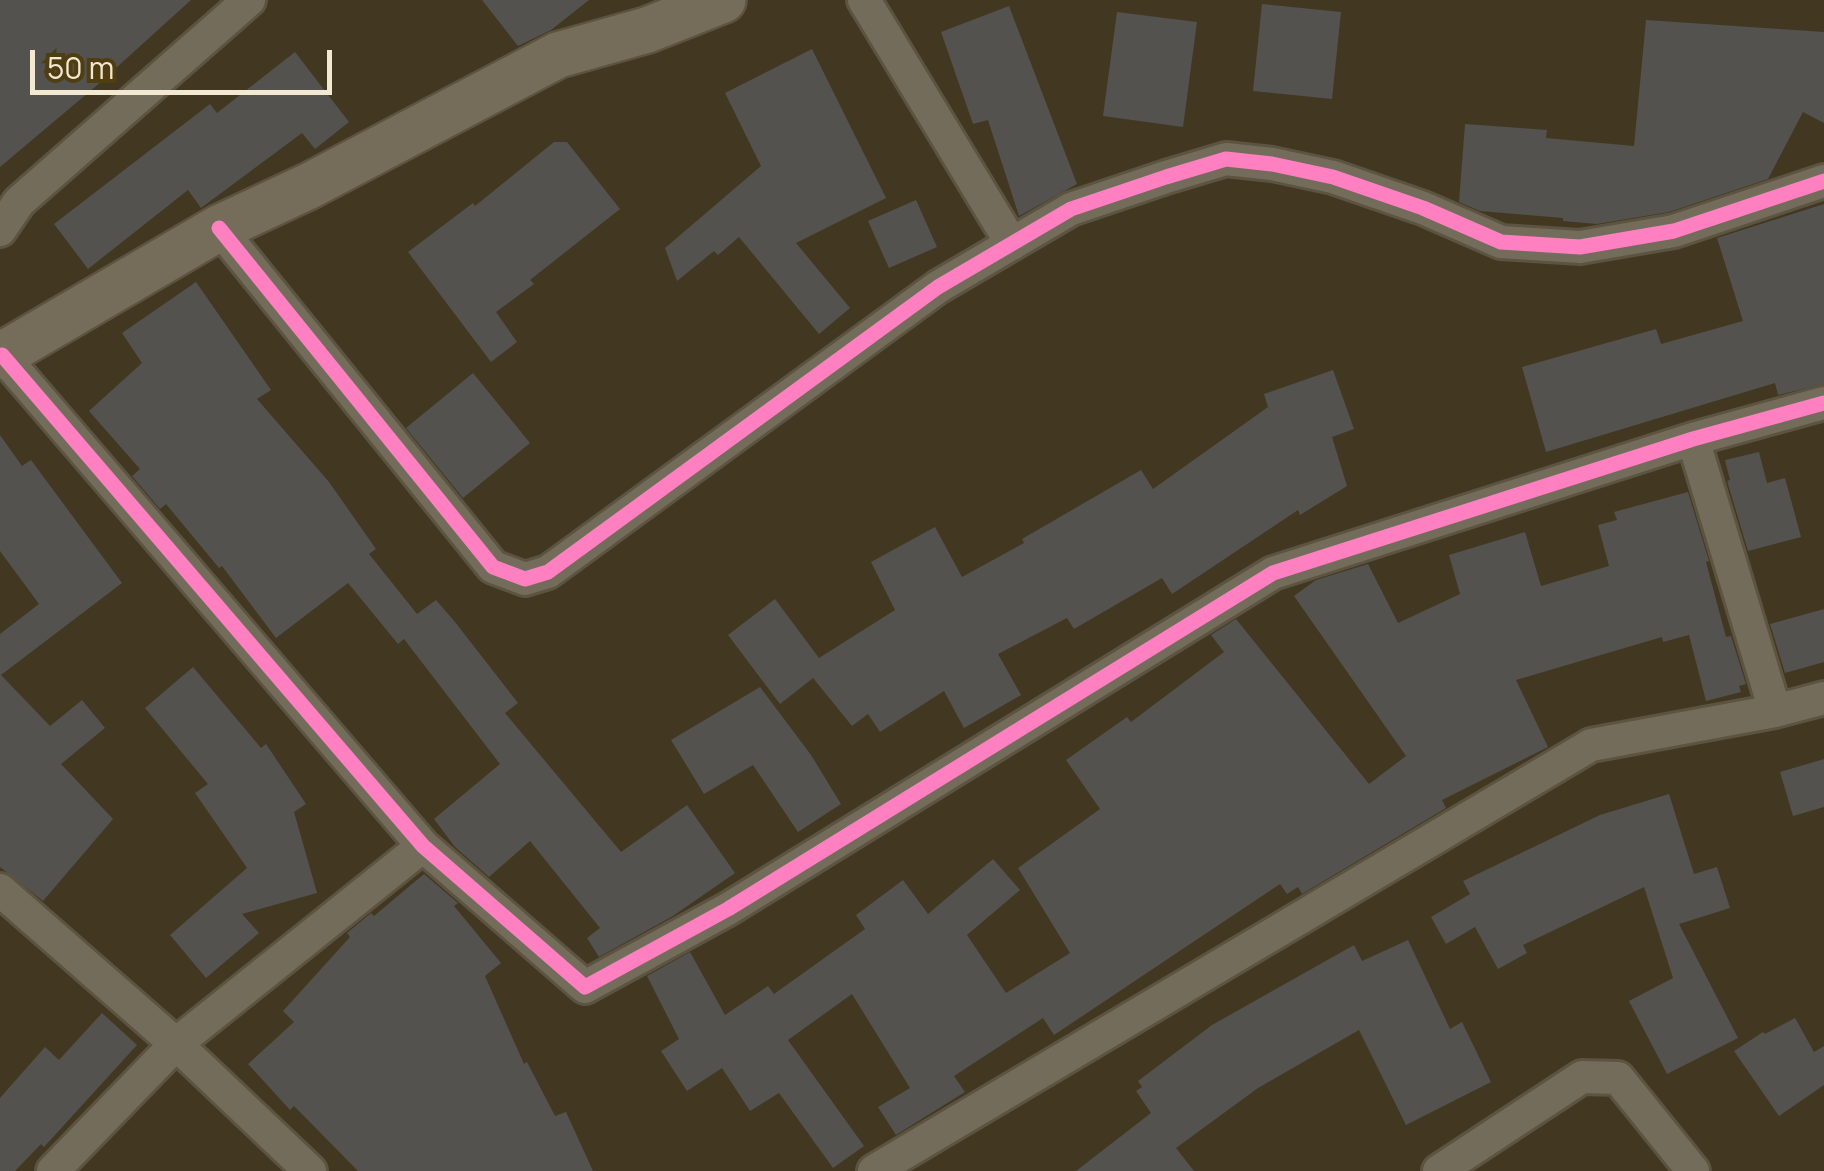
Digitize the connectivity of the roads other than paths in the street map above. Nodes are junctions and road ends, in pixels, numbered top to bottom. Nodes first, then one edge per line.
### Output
1 (250, 0) edge
2 (723, 0) edge
3 (864, 0) edge
4 (1824, 181) edge
5 (219, 228) junction
6 (0, 230) edge
7 (1012, 244) junction
8 (1, 356) edge
9 (1824, 403) edge
10 (1693, 439) junction
11 (1824, 698) edge
12 (1775, 711) junction
13 (422, 846) junction
14 (0, 890) edge
15 (176, 1044) junction
16 (53, 1171) edge
17 (310, 1171) edge
18 (874, 1171) edge
19 (1440, 1171) edge
20 (1693, 1171) edge

1 - 6 street
2 - 5 street
3 - 7 street
4 - 7 street
5 - 7 street
5 - 8 street
8 - 13 street
9 - 10 street
10 - 12 street
10 - 13 street
11 - 12 street
12 - 18 street
13 - 15 street
14 - 15 street
15 - 16 street
15 - 17 street
19 - 20 street

